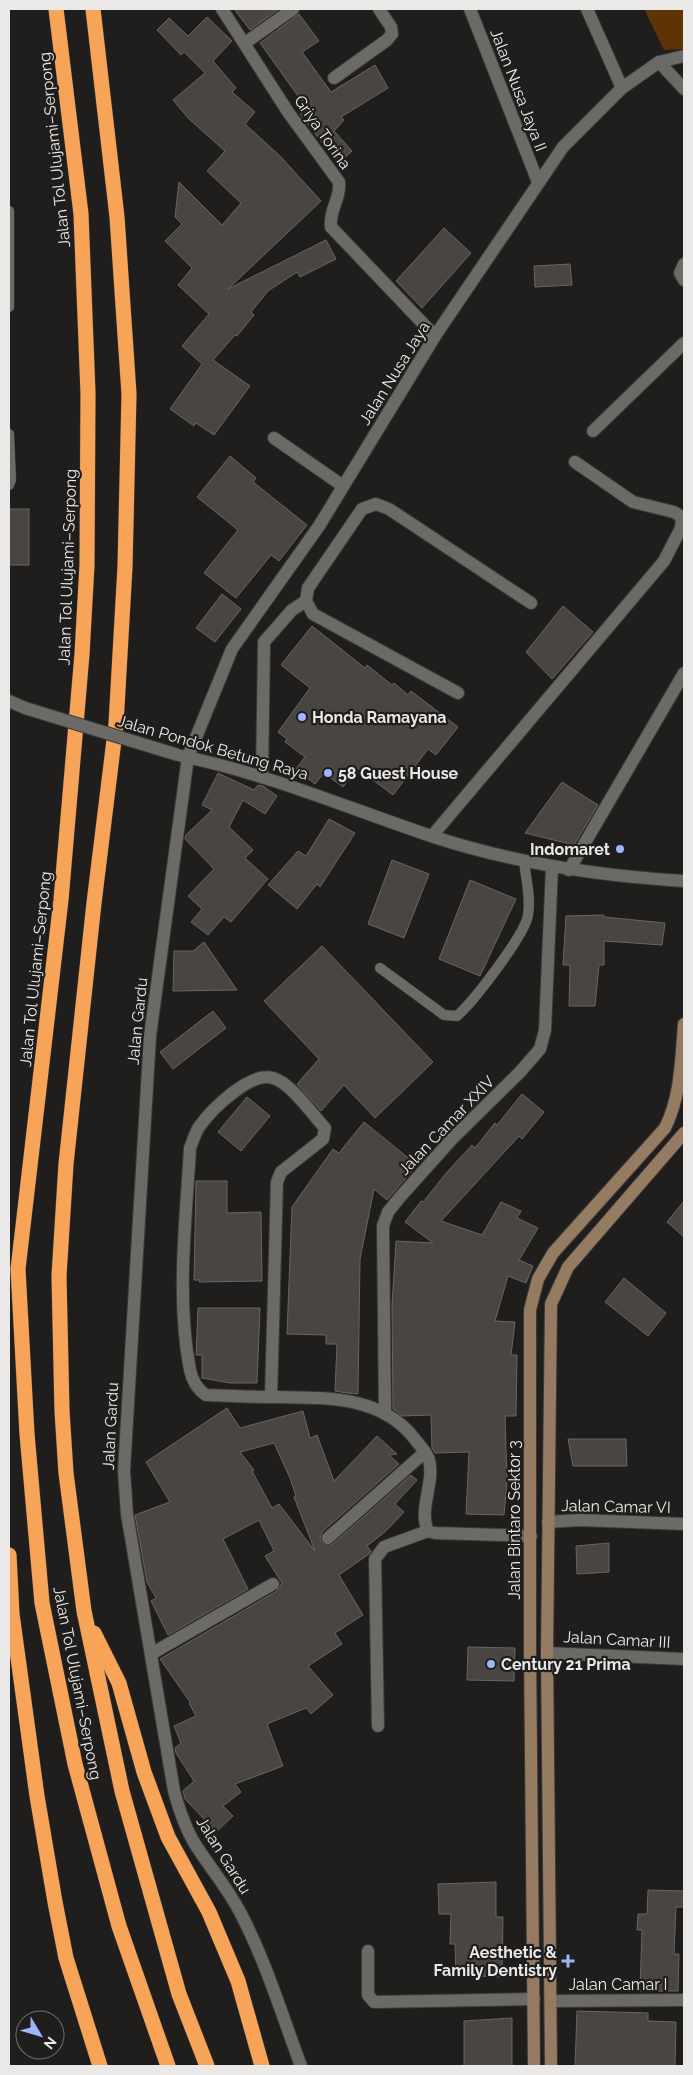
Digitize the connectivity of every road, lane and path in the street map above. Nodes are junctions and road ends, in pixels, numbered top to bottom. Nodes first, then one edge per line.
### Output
1 (56, 9) edge
2 (93, 9) edge
3 (222, 9) edge
4 (293, 9) edge
5 (379, 9) edge
6 (470, 9) edge
7 (586, 9) edge
8 (245, 42) junction
9 (684, 56) edge
10 (659, 62) junction
11 (334, 78) dead end
12 (622, 88) junction
13 (684, 89) edge
14 (538, 182) junction
15 (9, 211) edge
16 (684, 264) edge
17 (684, 280) edge
18 (9, 307) edge
19 (435, 336) junction
20 (684, 343) edge
21 (593, 431) dead end
22 (9, 434) edge
23 (274, 438) dead end
24 (575, 462) dead end
25 (9, 485) edge
26 (343, 486) junction
27 (683, 517) edge
28 (306, 601) junction
29 (531, 603) dead end
30 (684, 673) edge
31 (458, 693) dead end
32 (9, 701) edge
33 (183, 756) junction
34 (262, 777) junction
35 (432, 836) junction
36 (524, 861) junction
37 (552, 867) junction
38 (569, 870) junction
39 (684, 881) edge
40 (380, 968) dead end
41 (684, 1024) edge
42 (684, 1133) edge
43 (18, 1269) junction
44 (9, 1316) edge
45 (271, 1397) junction
46 (385, 1412) junction
47 (425, 1452) junction
48 (548, 1522) junction
49 (684, 1524) edge
50 (428, 1531) junction
51 (531, 1536) junction
52 (328, 1538) dead end
53 (9, 1555) edge
54 (272, 1584) dead end
55 (84, 1611) junction
56 (548, 1653) junction
57 (150, 1654) junction
58 (684, 1659) edge
59 (378, 1726) dead end
60 (368, 1951) dead end
61 (534, 1999) junction
62 (684, 2000) edge
63 (552, 2001) junction
64 (100, 2066) edge
65 (168, 2066) edge
66 (207, 2066) edge
67 (262, 2066) edge
68 (301, 2066) edge
69 (534, 2066) edge
70 (551, 2066) edge

1 - 43 highway, Jalan Tol Ulujami–Serpong
2 - 55 highway, Jalan Tol Ulujami–Serpong
3 - 8 street, Griya Torina
4 - 8 street
5 - 11 street
6 - 14 street, Jalan Nusa Jaya II
7 - 12 street
8 - 19 street, Griya Torina
9 - 10 street, Jalan Nusa Jaya
10 - 12 street, Jalan Nusa Jaya
10 - 13 street
12 - 14 street, Jalan Nusa Jaya
14 - 19 street, Jalan Nusa Jaya
15 - 18 lane
16 - 17 street
19 - 26 street, Jalan Nusa Jaya
20 - 21 street
22 - 25 lane
23 - 26 street
24 - 27 street
26 - 33 street, Jalan Nusa Jaya
27 - 35 street
28 - 29 street
28 - 31 street
28 - 34 street
30 - 38 street
32 - 33 street, Jalan Pondok Betung Raya, bridge
33 - 34 street, Jalan Pondok Betung Raya
33 - 57 street, Jalan Gardu
34 - 35 street, Jalan Pondok Betung Raya
35 - 36 street, Jalan Pondok Betung Raya
36 - 37 street, Jalan Pondok Betung Raya
36 - 40 lane
37 - 38 street, Jalan Pondok Betung Raya
37 - 46 street, Jalan Camar XXIV
38 - 39 street, Jalan Pondok Betung Raya
41 - 51 main road, Jalan Bintaro Sektor 3
42 - 48 main road, Jalan Bintaro Sektor 3
43 - 44 highway
43 - 65 highway, Jalan Tol Ulujami–Serpong
45 - 45 street
45 - 46 street
46 - 47 street
47 - 50 street
47 - 52 street
48 - 49 street, Jalan Camar VI
48 - 56 main road, Jalan Bintaro Sektor 3
50 - 51 street
50 - 59 street
51 - 61 main road, Jalan Bintaro Sektor 3
53 - 64 highway
54 - 57 street
55 - 66 highway, Jalan Tol Ulujami–Serpong
55 - 67 highway
56 - 58 street, Jalan Camar III
56 - 63 main road, Jalan Bintaro Sektor 3
57 - 68 street, Jalan Gardu
60 - 61 street
61 - 69 main road, Jalan Bintaro Sektor 3
62 - 63 street, Jalan Camar I
63 - 70 main road, Jalan Bintaro Sektor 3

